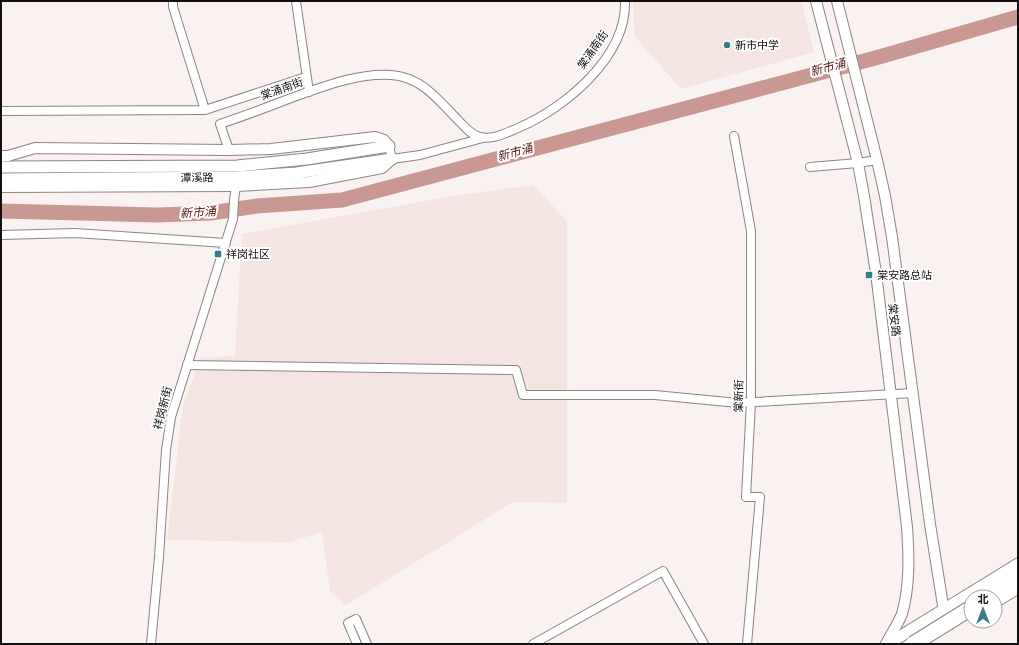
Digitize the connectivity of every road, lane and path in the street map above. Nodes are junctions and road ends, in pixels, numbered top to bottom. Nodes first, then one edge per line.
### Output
1 (173, 1) edge
2 (296, 1) edge
3 (625, 1) edge
4 (816, 1) edge
5 (837, 1) edge
6 (306, 77) junction
7 (309, 92) junction
8 (1, 110) edge
9 (205, 110) junction
10 (734, 136) dead end
11 (486, 138) junction
12 (389, 146) junction
13 (229, 150) junction
14 (1, 156) edge
15 (392, 159) junction
16 (877, 160) junction
17 (858, 163) junction
18 (810, 166) dead end
19 (1, 167) edge
20 (1, 179) edge
21 (236, 186) junction
22 (1, 187) edge
23 (1, 235) edge
24 (226, 243) junction
25 (187, 365) junction
26 (913, 393) junction
27 (891, 395) junction
28 (751, 402) junction
29 (1018, 564) edge
30 (1018, 578) edge
31 (1018, 588) edge
32 (1001, 589) edge
33 (1003, 597) edge
34 (944, 610) junction
35 (963, 613) edge
36 (963, 622) edge
37 (947, 631) junction
38 (151, 644) edge
39 (357, 644) edge
40 (367, 644) edge
41 (533, 644) edge
42 (704, 644) edge
43 (747, 644) edge
44 (888, 644) edge
45 (913, 644) edge
46 (927, 644) edge

1 - 9 street
2 - 6 street
3 - 11 street, 棠涌南街
4 - 17 street, 棠安路
5 - 16 street, 棠安路
6 - 7 street
6 - 9 street
7 - 11 street, 棠涌南街
7 - 13 street, 棠涌南街
8 - 9 street
10 - 28 street, 棠新街
11 - 15 street
12 - 13 street
12 - 15 street
12 - 19 main road, 潭溪路
13 - 14 street
15 - 20 main road, 潭溪路
15 - 21 street
16 - 17 street
16 - 26 street, 棠安路
17 - 18 street
17 - 27 street, 棠安路
21 - 22 street
21 - 24 street, 祥岗新街
23 - 24 street
24 - 25 street, 祥岗新街
25 - 28 street
25 - 38 street, 祥岗新街
26 - 27 street
26 - 34 street, 棠安路
27 - 28 street
27 - 44 street, 棠安路
28 - 43 street, 棠新街
29 - 34 main road
30 - 32 highway
31 - 33 main road
34 - 37 street, 棠安路
34 - 44 main road
35 - 45 highway, bridge
36 - 37 main road
37 - 46 main road
39 - 40 street
41 - 42 street

